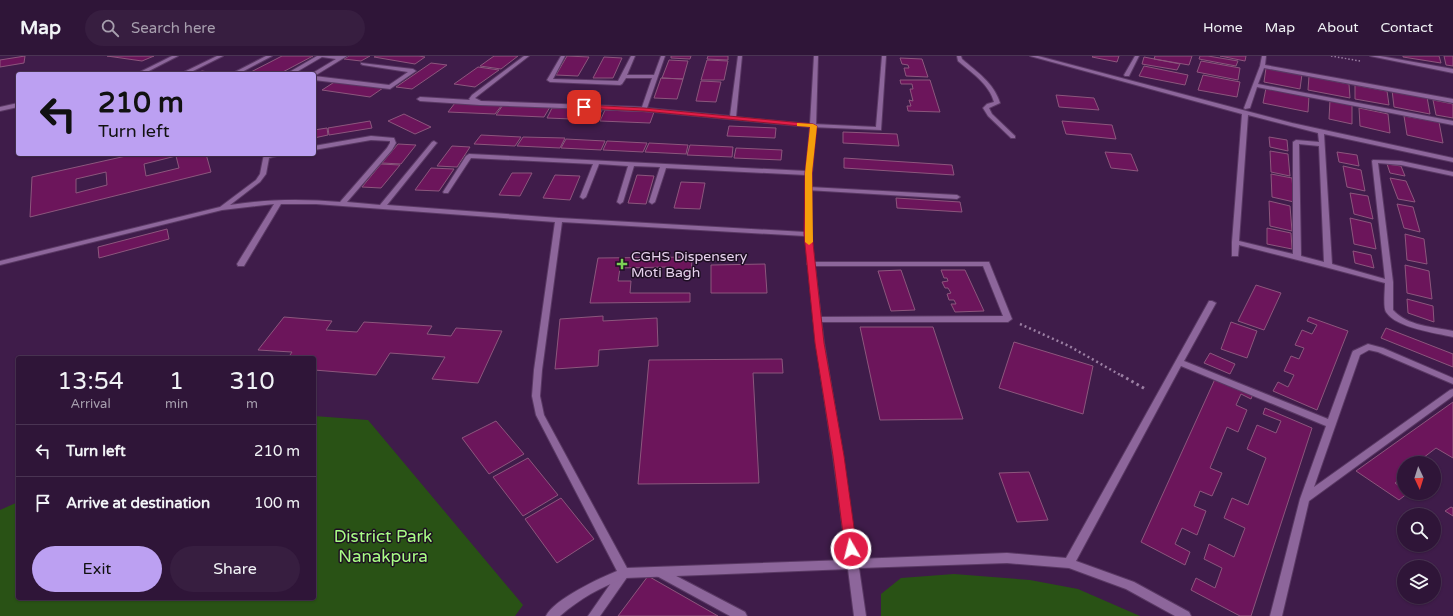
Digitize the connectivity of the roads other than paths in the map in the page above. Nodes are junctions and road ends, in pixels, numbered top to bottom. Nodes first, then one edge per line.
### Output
1 (176, 56) edge
2 (221, 56) edge
3 (270, 56) edge
4 (320, 56) edge
5 (323, 56) edge
6 (527, 56) edge
7 (563, 56) edge
8 (633, 56) edge
9 (663, 56) edge
10 (740, 56) edge
11 (816, 56) edge
12 (884, 56) edge
13 (959, 56) edge
14 (1032, 56) edge
15 (1137, 56) edge
16 (1264, 56) edge
17 (1372, 56) edge
18 (343, 57) edge
19 (363, 64) dead end
20 (1262, 66) junction
21 (1453, 71) edge
22 (143, 72) edge
23 (187, 72) edge
24 (238, 72) edge
25 (292, 72) edge
26 (316, 73) edge
27 (624, 76) junction
28 (1127, 76) dead end
29 (655, 77) junction
30 (316, 78) edge
31 (1255, 85) junction
32 (420, 99) dead end
33 (1453, 101) edge
34 (478, 102) junction
35 (16, 105) edge
36 (0, 109) edge
37 (644, 109) junction
38 (1246, 111) junction
39 (733, 118) junction
40 (1453, 124) edge
41 (813, 126) junction
42 (1321, 131) junction
43 (1013, 137) dead end
44 (434, 143) dead end
45 (1321, 144) junction
46 (316, 148) edge
47 (266, 156) edge
48 (1452, 160) edge
49 (597, 162) junction
50 (632, 164) junction
51 (663, 166) junction
52 (1453, 170) edge
53 (809, 173) junction
54 (1453, 174) edge
55 (809, 189) junction
56 (446, 192) dead end
57 (583, 197) dead end
58 (957, 198) dead end
59 (279, 202) junction
60 (620, 202) dead end
61 (652, 202) dead end
62 (342, 204) junction
63 (382, 207) junction
64 (222, 208) junction
65 (559, 220) junction
66 (808, 234) junction
67 (1235, 242) junction
68 (1235, 254) dead end
69 (1297, 257) junction
70 (0, 263) edge
71 (241, 264) dead end
72 (811, 264) junction
73 (1328, 265) junction
74 (1389, 282) junction
75 (1212, 303) dead end
76 (817, 320) junction
77 (1453, 334) edge
78 (1179, 362) junction
79 (1453, 381) edge
80 (1453, 392) edge
81 (1331, 424) junction
82 (1304, 499) junction
83 (1069, 563) junction
84 (853, 565) junction
85 (659, 572) junction
86 (624, 573) junction
87 (552, 616) edge
88 (594, 616) edge
89 (741, 616) edge
90 (860, 616) edge
91 (1185, 616) edge
92 (1276, 616) edge

1 - 22 street
2 - 23 street
3 - 24 street
4 - 25 street
5 - 18 street
6 - 34 street
7 - 27 street
8 - 27 street
9 - 29 street
10 - 39 street
11 - 41 street
12 - 41 street
13 - 43 street
14 - 38 street
15 - 28 street
16 - 20 street
17 - 21 street
18 - 26 street
19 - 30 street
20 - 31 street
20 - 33 street
27 - 29 street
29 - 37 street
31 - 38 street
31 - 40 street
32 - 34 street
34 - 37 street
35 - 36 street
37 - 39 street
38 - 42 street
38 - 67 street
39 - 41 street
41 - 53 street
42 - 45 street
42 - 48 street
44 - 63 street
45 - 69 street
45 - 73 street
46 - 62 street
47 - 64 street
48 - 52 street
49 - 50 street
49 - 56 street
49 - 57 street
50 - 51 street
50 - 60 street
51 - 53 street
51 - 61 street
53 - 55 street
54 - 74 street
55 - 58 street
55 - 66 street
59 - 62 street
59 - 64 street
59 - 71 street
62 - 63 street
63 - 65 street
64 - 70 street
65 - 66 street
65 - 86 street
66 - 72 street
67 - 68 street
67 - 69 street
69 - 73 street
72 - 76 street
72 - 76 street
73 - 74 street
74 - 77 street
75 - 78 street
76 - 84 street
78 - 81 street
78 - 83 street
79 - 81 street
80 - 82 street
81 - 82 street
82 - 92 street
83 - 84 street
83 - 91 street
84 - 85 street
84 - 90 street
85 - 86 street
85 - 89 street
86 - 87 street
86 - 88 street

